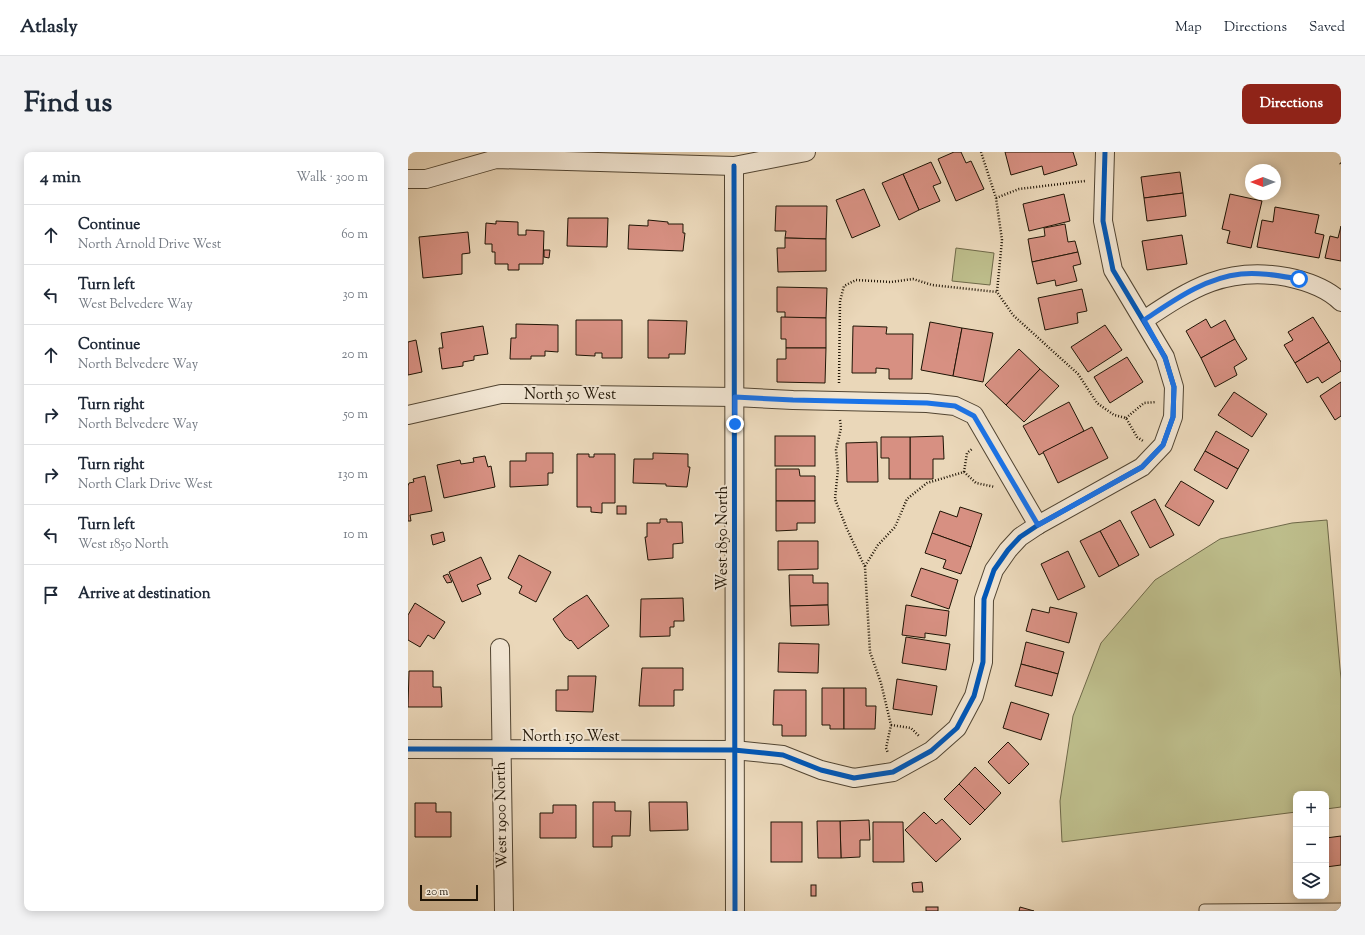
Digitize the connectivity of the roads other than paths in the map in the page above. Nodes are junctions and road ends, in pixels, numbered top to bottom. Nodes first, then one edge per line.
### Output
1 (806, 152) edge
2 (1105, 152) edge
3 (593, 157) edge
4 (734, 166) junction
5 (408, 179) edge
6 (1341, 302) edge
7 (1144, 320) junction
8 (735, 397) junction
9 (408, 414) edge
10 (1038, 525) junction
11 (500, 648) dead end
12 (408, 749) edge
13 (501, 750) junction
14 (734, 750) junction
15 (1341, 908) edge
16 (504, 911) edge
17 (735, 911) edge
18 (1204, 911) edge

1 - 4 street
2 - 7 street, North 150 West
3 - 4 street
3 - 5 street
4 - 8 street, West 1850 North
6 - 7 street
7 - 10 street, North 150 West
8 - 9 street, North 50 West
8 - 10 street, North 50 West
8 - 14 street, West 1850 North
10 - 14 street, North 150 West
11 - 13 street, West 1900 North
12 - 13 street, North 150 West
13 - 14 street, North 150 West
13 - 16 street, West 1900 North
14 - 17 street, West 1850 North
15 - 18 lane

